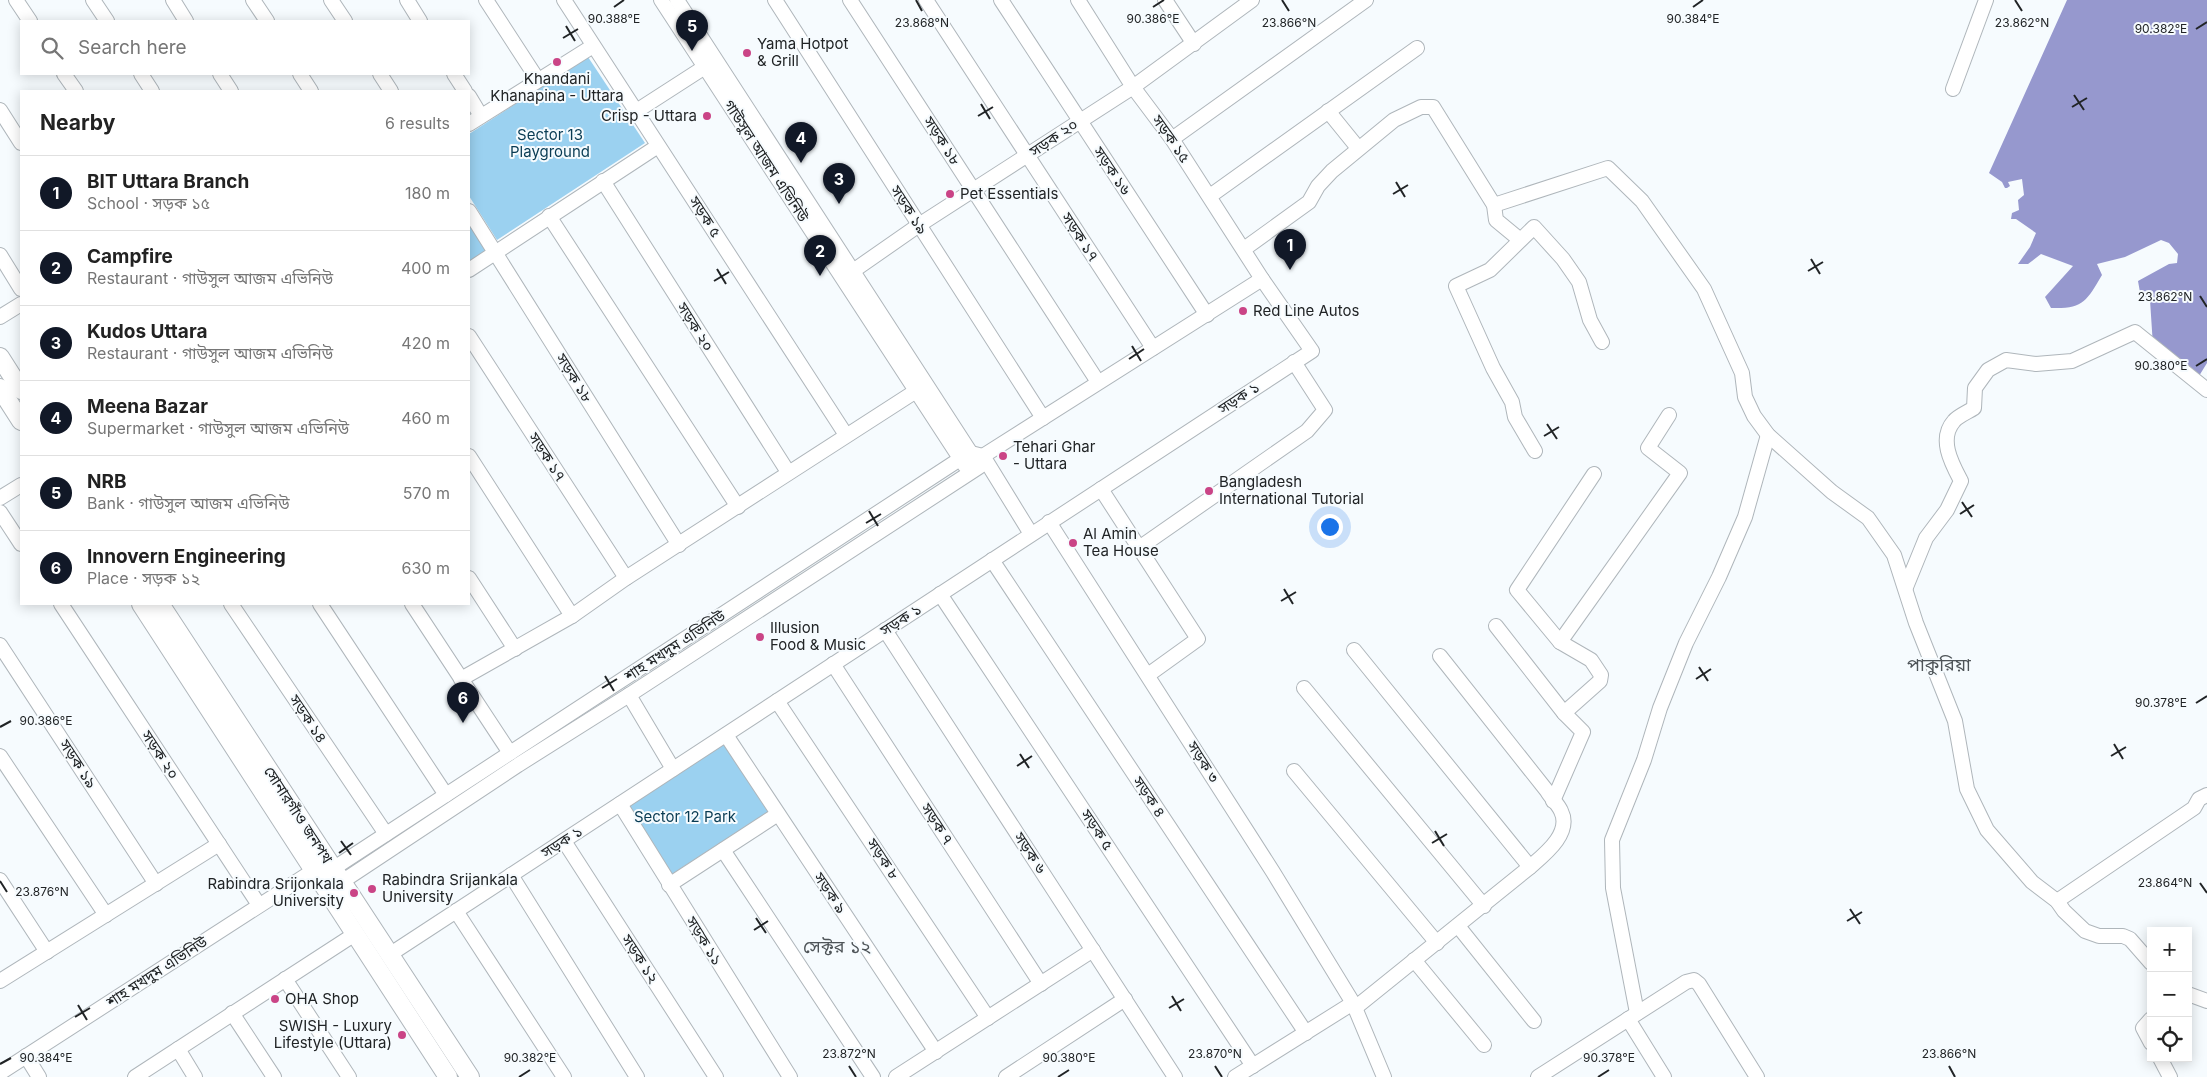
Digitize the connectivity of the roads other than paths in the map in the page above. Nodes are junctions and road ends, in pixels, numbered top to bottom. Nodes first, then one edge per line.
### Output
1 (93, 0) edge
2 (173, 0) edge
3 (253, 0) edge
4 (331, 0) edge
5 (407, 0) edge
6 (486, 0) edge
7 (564, 0) edge
8 (661, 0) edge
9 (677, 0) edge
10 (776, 0) edge
11 (850, 0) edge
12 (926, 0) edge
13 (1002, 0) edge
14 (1078, 0) edge
15 (1165, 0) edge
16 (1366, 0) edge
17 (1986, 0) edge
18 (21, 2) edge
19 (1242, 3) edge
20 (30, 20) edge
21 (105, 20) edge
22 (185, 20) edge
23 (266, 20) edge
24 (344, 20) edge
25 (419, 20) edge
26 (1194, 44) junction
27 (593, 46) junction
28 (1417, 48) dead end
29 (711, 64) junction
30 (65, 75) edge
31 (142, 75) edge
32 (221, 75) edge
33 (301, 75) edge
34 (381, 75) edge
35 (455, 75) edge
36 (538, 80) junction
37 (1133, 87) junction
38 (1953, 89) dead end
39 (75, 90) edge
40 (151, 90) edge
41 (230, 90) edge
42 (309, 90) edge
43 (390, 90) edge
44 (465, 90) edge
45 (470, 98) edge
46 (0, 110) edge
47 (1328, 111) junction
48 (636, 112) junction
49 (482, 116) junction
50 (1079, 122) junction
51 (470, 123) edge
52 (1172, 139) junction
53 (20, 141) edge
54 (658, 146) junction
55 (1358, 148) junction
56 (1027, 156) junction
57 (603, 181) junction
58 (973, 190) junction
59 (1210, 196) junction
60 (1494, 205) junction
61 (470, 213) edge
62 (549, 216) junction
63 (919, 225) junction
64 (1519, 240) junction
65 (1244, 249) junction
66 (496, 253) junction
67 (0, 256) edge
68 (470, 269) edge
69 (853, 271) junction
70 (1262, 279) junction
71 (20, 287) edge
72 (20, 305) edge
73 (1207, 315) junction
74 (0, 317) edge
75 (470, 338) edge
76 (1602, 342) dead end
77 (1153, 348) junction
78 (1312, 351) joint
79 (0, 357) edge
80 (1294, 362) junction
81 (1098, 382) junction
82 (0, 388) edge
83 (20, 388) edge
84 (2207, 390) edge
85 (916, 391) junction
86 (1669, 415) dead end
87 (1043, 418) junction
88 (20, 419) edge
89 (846, 435) junction
90 (1768, 435) junction
91 (1535, 451) dead end
92 (470, 458) edge
93 (973, 462) junction
94 (788, 472) junction
95 (1594, 474) dead end
96 (20, 486) edge
97 (1101, 489) junction
98 (0, 498) edge
99 (738, 507) junction
100 (0, 512) edge
101 (1050, 522) junction
102 (1031, 534) junction
103 (20, 542) edge
104 (679, 545) junction
105 (1139, 548) junction
106 (813, 556) junction
107 (992, 560) junction
108 (822, 569) junction
109 (626, 578) junction
110 (470, 580) edge
111 (1906, 587) junction
112 (940, 594) junction
113 (62, 605) edge
114 (142, 605) edge
115 (161, 605) edge
116 (232, 605) edge
117 (321, 605) edge
118 (413, 605) edge
119 (572, 616) junction
120 (1496, 626) dead end
121 (885, 630) junction
122 (1560, 642) junction
123 (0, 645) edge
124 (515, 649) junction
125 (1354, 650) dead end
126 (1440, 656) dead end
127 (833, 664) junction
128 (1148, 675) junction
129 (461, 680) junction
130 (1304, 688) dead end
131 (607, 690) junction
132 (629, 695) junction
133 (777, 701) junction
134 (616, 704) junction
135 (1564, 713) junction
136 (726, 735) junction
137 (510, 753) junction
138 (0, 756) edge
139 (251, 759) junction
140 (673, 769) junction
141 (1294, 771) dead end
142 (473, 777) junction
143 (481, 789) junction
144 (2207, 794) edge
145 (446, 795) junction
146 (1553, 801) junction
147 (620, 804) junction
148 (778, 814) junction
149 (386, 834) junction
150 (564, 840) junction
151 (219, 844) junction
152 (723, 850) junction
153 (1530, 867) junction
154 (510, 875) junction
155 (327, 879) junction
156 (0, 880) edge
157 (156, 884) junction
158 (669, 884) junction
159 (2057, 901) junction
160 (259, 906) junction
161 (1484, 906) junction
162 (456, 911) junction
163 (106, 915) junction
164 (1458, 926) junction
165 (355, 934) junction
166 (1437, 943) junction
167 (1093, 950) junction
168 (46, 952) junction
169 (389, 955) junction
170 (2147, 958) edge
171 (1414, 960) junction
172 (285, 979) junction
173 (0, 981) edge
174 (1040, 984) junction
175 (2192, 995) edge
176 (1125, 999) junction
177 (2207, 1001) edge
178 (1354, 1006) junction
179 (232, 1013) junction
180 (1632, 1016) junction
181 (988, 1018) junction
182 (1534, 1021) dead end
183 (1306, 1033) junction
184 (1484, 1045) dead end
185 (178, 1050) junction
186 (936, 1052) junction
187 (26, 1056) junction
188 (2162, 1062) edge
189 (1253, 1066) junction
190 (1557, 1072) edge
191 (0, 1073) edge
192 (1171, 1075) edge
193 (1382, 1076) edge
194 (39, 1077) edge
195 (135, 1077) edge
196 (195, 1077) edge
197 (274, 1077) edge
198 (349, 1077) edge
199 (448, 1077) edge
200 (470, 1077) edge
201 (564, 1077) edge
202 (637, 1077) edge
203 (716, 1077) edge
204 (790, 1077) edge
205 (873, 1077) edge
206 (896, 1077) edge
207 (1006, 1077) edge
208 (1236, 1077) edge
209 (1538, 1077) edge
210 (1664, 1077) edge
211 (1757, 1077) edge
212 (2170, 1077) edge

1 - 21 street
2 - 22 street
3 - 23 street
4 - 24 street
5 - 25 street
6 - 36 street
7 - 27 street, সড়ক ৫
8 - 29 street, গাউসুল আজম এভিনিউ
9 - 29 street, গাউসুল আজম এভিনিউ
10 - 63 street, সড়ক ১৯
11 - 58 street, সড়ক ১৮
12 - 56 street, সড়ক ১৭
13 - 50 street, সড়ক ১৬
14 - 37 street, সড়ক ১৫
15 - 26 street
16 - 52 street
17 - 38 street
18 - 20 street
19 - 26 street, সড়ক ২০
26 - 37 street, সড়ক ২০
27 - 36 street
27 - 48 street, সড়ক ৫
28 - 47 street
29 - 48 street
29 - 69 street, গাউসুল আজম এভিনিউ
29 - 85 street, গাউসুল আজম এভিনিউ
30 - 39 street
31 - 40 street
32 - 41 street
33 - 42 street
34 - 43 street
35 - 44 street
36 - 49 street
37 - 50 street, সড়ক ২০
37 - 52 street, সড়ক ১৫
45 - 49 street
46 - 53 street
47 - 55 street
47 - 59 street
48 - 54 street, সড়ক ৫
49 - 51 street
50 - 56 street, সড়ক ২০
50 - 73 street, সড়ক ১৬
52 - 59 street, সড়ক ১৫
54 - 57 street
54 - 89 street, সড়ক ৫
55 - 60 street
55 - 65 street
56 - 58 street, সড়ক ২০
56 - 77 street, সড়ক ১৭
57 - 62 street
57 - 94 street, সড়ক ২০
58 - 63 street, সড়ক ২০
58 - 81 street, সড়ক ১৮
59 - 65 street, সড়ক ১৫
60 - 64 street
60 - 90 street
61 - 66 street, সড়ক ১৮
62 - 66 street
62 - 99 street
63 - 69 street, সড়ক ২০
63 - 87 street, সড়ক ১৯
64 - 76 street
64 - 91 street
65 - 70 street, সড়ক ১৫
66 - 68 street
66 - 104 street, সড়ক ১৮
67 - 71 street
69 - 93 street, গাউসুল আজম এভিনিউ
70 - 73 street, শাহ মখদুম এভিনিউ
70 - 78 street, সড়ক ১৫
72 - 74 street
73 - 77 street, শাহ মখদুম এভিনিউ
75 - 109 street, সড়ক ১৭
77 - 81 street, শাহ মখদুম এভিনিউ
78 - 80 street, সড়ক ১
79 - 83 main road
80 - 97 street, সড়ক ১
80 - 105 street
81 - 87 street, শাহ মখদুম এভিনিউ
82 - 88 main road
84 - 111 street
85 - 89 street
85 - 93 street, গাউসুল আজম এভিনিউ
86 - 122 street
87 - 93 street, শাহ মখদুম এভিনিউ
89 - 94 street
90 - 111 street
90 - 180 street
92 - 119 street
93 - 102 street
93 - 106 street, শাহ মখদুম এভিনিউ
93 - 108 street, শাহ মখদুম এভিনিউ
94 - 99 street
95 - 122 street
96 - 98 street
97 - 101 street, সড়ক ১
97 - 105 street
99 - 104 street
100 - 103 street
101 - 102 street, সড়ক ১
101 - 128 street, সড়ক ৩
102 - 107 street, সড়ক ১
104 - 109 street
105 - 128 street
106 - 108 street
106 - 131 street, শাহ মখদুম এভিনিউ
107 - 112 street, সড়ক ১
107 - 183 street, সড়ক ৪
108 - 132 street, শাহ মখদুম এভিনিউ
109 - 119 street
110 - 124 street
111 - 159 street
112 - 121 street, সড়ক ১
112 - 189 street, সড়ক ৫
113 - 151 street, সড়ক ২০
114 - 139 main road, সোনারগাঁও জনপথ
115 - 139 main road, সোনারগাঁও জনপথ
116 - 149 street, সড়ক ১৪
117 - 145 street
118 - 129 street
119 - 124 street
120 - 135 street
121 - 127 street, সড়ক ১
121 - 167 street, সড়ক ৬
122 - 135 street
123 - 157 street, সড়ক ১৯
124 - 129 street
125 - 153 street
126 - 146 street
127 - 133 street, সড়ক ১
127 - 174 street, সড়ক ৭
128 - 178 street, সড়ক ৩
129 - 137 street
130 - 161 street
131 - 134 street
131 - 137 street, শাহ মখদুম এভিনিউ
132 - 134 street, শাহ মখদুম এভিনিউ
132 - 140 street
133 - 136 street, সড়ক ১
133 - 181 street, সড়ক ৮
134 - 143 street, শাহ মখদুম এভিনিউ
135 - 146 street
136 - 140 street, সড়ক ১
136 - 148 street, সড়ক ৯
137 - 142 street, শাহ মখদুম এভিনিউ
138 - 163 street
139 - 155 main road, সোনারগাঁও জনপথ
140 - 147 street, সড়ক ১
141 - 166 street
142 - 143 street
142 - 145 street, শাহ মখদুম এভিনিউ
143 - 155 street, শাহ মখদুম এভিনিউ
144 - 159 street
145 - 149 street, শাহ মখদুম এভিনিউ
146 - 153 street
147 - 150 street, সড়ক ১
147 - 158 street, সড়ক ১১
148 - 152 street
148 - 186 street, সড়ক ৯
149 - 155 street, শাহ মখদুম এভিনিউ
150 - 154 street, সড়ক ১
150 - 203 street, সড়ক ১২
151 - 157 street
151 - 160 street, সড়ক ২০
152 - 158 street
152 - 205 street
153 - 161 street
154 - 162 street, সড়ক ১
154 - 202 street
155 - 160 street, শাহ মখদুম এভিনিউ
155 - 165 main road, সোনারগাঁও জনপথ
155 - 169 main road, সোনারগাঁও জনপথ
156 - 168 street
157 - 163 street
158 - 204 street, সড়ক ১১
159 - 170 street
160 - 187 street, শাহ মখদুম এভিনিউ
161 - 164 street
162 - 169 street, সড়ক ১
162 - 201 street
163 - 168 street
164 - 166 street
164 - 182 street
165 - 172 street
165 - 199 main road, সোনারগাঁও জনপথ
166 - 171 street
167 - 174 street
167 - 176 street, সড়ক ৬
168 - 173 street
169 - 200 main road, সোনারগাঁও জনপথ
171 - 178 street
171 - 184 street
172 - 179 street
172 - 198 street
174 - 181 street
175 - 177 street
176 - 192 street, সড়ক ৬
176 - 207 street
178 - 183 street
178 - 193 street, সড়ক ৩
179 - 185 street
179 - 197 street
180 - 190 street
180 - 210 street
180 - 211 street
181 - 186 street
183 - 189 street
185 - 195 street
185 - 196 street
186 - 206 street
187 - 191 street, শাহ মখদুম এভিনিউ
187 - 194 street
188 - 212 street
189 - 208 street
190 - 209 street

